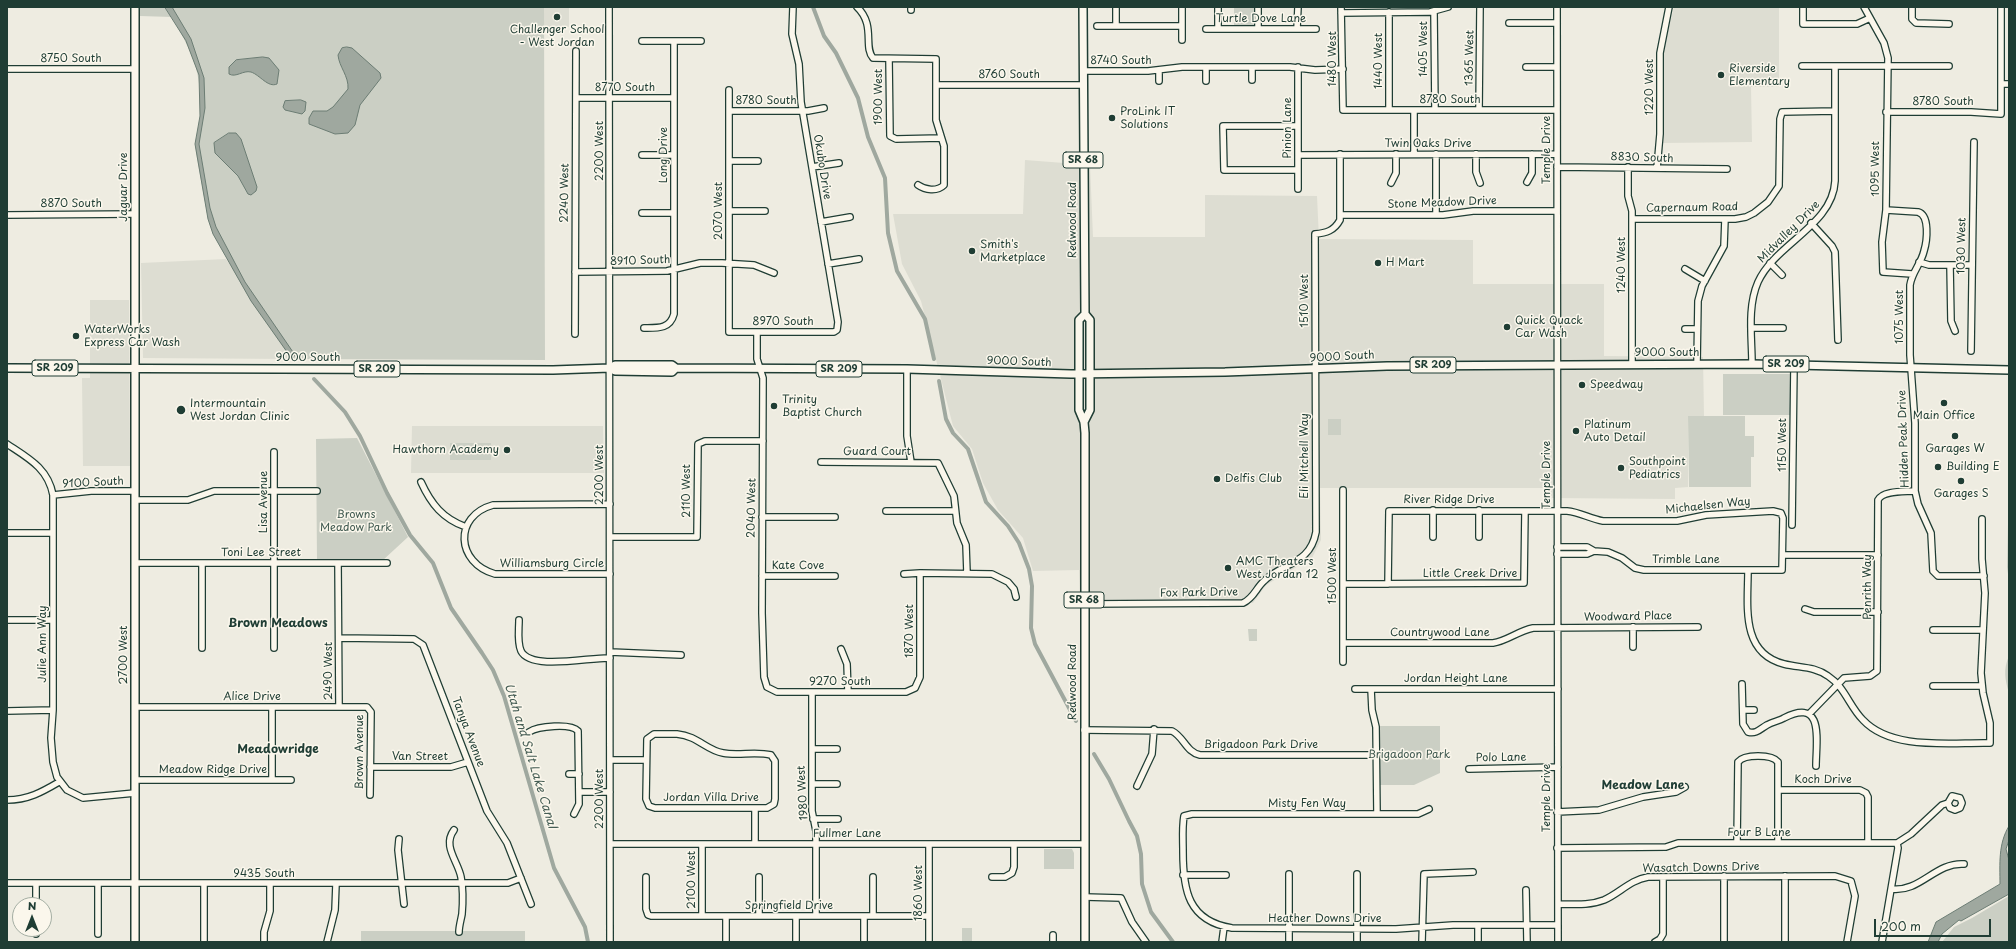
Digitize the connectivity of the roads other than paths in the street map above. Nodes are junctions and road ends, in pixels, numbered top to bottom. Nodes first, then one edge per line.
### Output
1 (135, 7) edge
2 (609, 7) edge
3 (793, 7) edge
4 (1083, 7) edge
5 (1116, 7) edge
6 (1182, 7) edge
7 (1218, 7) edge
8 (1258, 7) edge
9 (1298, 7) edge
10 (1448, 7) edge
11 (1480, 7) edge
12 (1558, 7) edge
13 (1669, 7) edge
14 (1803, 7) edge
15 (1864, 7) edge
16 (1912, 7) edge
17 (2001, 7) edge
18 (859, 8) edge
19 (1341, 10) edge
20 (1389, 12) junction
21 (1434, 12) junction
22 (1870, 18) junction
23 (1509, 23) dead end
24 (1558, 23) junction
25 (1949, 24) dead end
26 (1098, 26) dead end
27 (1116, 26) junction
28 (1182, 26) junction
29 (1206, 29) dead end
30 (1218, 29) junction
31 (1258, 29) junction
32 (1297, 29) junction
33 (1316, 29) dead end
34 (1182, 40) dead end
35 (642, 41) dead end
36 (674, 41) junction
37 (701, 41) dead end
38 (576, 51) dead end
39 (889, 59) junction
40 (1802, 66) dead end
41 (1835, 66) junction
42 (1886, 66) junction
43 (1949, 66) dead end
44 (1206, 67) junction
45 (1252, 67) junction
46 (1298, 67) junction
47 (1526, 67) dead end
48 (1557, 67) junction
49 (7, 69) edge
50 (134, 69) junction
51 (1343, 69) junction
52 (1158, 70) junction
53 (1083, 71) junction
54 (1252, 80) dead end
55 (1159, 81) dead end
56 (1206, 81) dead end
57 (2001, 84) junction
58 (2009, 84) edge
59 (936, 85) junction
60 (1083, 85) junction
61 (729, 90) dead end
62 (576, 98) junction
63 (610, 98) junction
64 (674, 98) junction
65 (824, 108) dead end
66 (1343, 110) joint
67 (1389, 110) junction
68 (1414, 110) junction
69 (1435, 110) junction
70 (1479, 110) junction
71 (1557, 110) junction
72 (729, 111) junction
73 (803, 111) junction
74 (1835, 111) junction
75 (1886, 112) junction
76 (1298, 126) junction
77 (941, 138) junction
78 (1974, 142) dead end
79 (1340, 154) junction
80 (1396, 154) junction
81 (1414, 154) junction
82 (1436, 154) junction
83 (1476, 154) junction
84 (1532, 154) junction
85 (1557, 154) junction
86 (642, 155) dead end
87 (674, 155) junction
88 (1298, 155) junction
89 (729, 161) junction
90 (758, 161) dead end
91 (839, 163) dead end
92 (812, 167) junction
93 (1557, 167) junction
94 (1628, 167) junction
95 (1657, 168) junction
96 (1727, 169) dead end
97 (1298, 170) junction
98 (1391, 182) dead end
99 (1480, 182) dead end
100 (1527, 182) dead end
101 (918, 185) dead end
102 (1298, 188) dead end
103 (1886, 210) junction
104 (729, 211) junction
105 (765, 211) dead end
106 (1557, 211) junction
107 (642, 213) dead end
108 (674, 213) junction
109 (135, 214) junction
110 (7, 215) edge
111 (1340, 215) junction
112 (1436, 215) junction
113 (850, 217) dead end
114 (1632, 219) junction
115 (1725, 219) junction
116 (821, 222) junction
117 (1811, 223) junction
118 (859, 259) dead end
119 (1919, 262) junction
120 (1770, 263) junction
121 (729, 264) junction
122 (828, 264) junction
123 (1950, 265) junction
124 (1972, 265) junction
125 (674, 270) junction
126 (1685, 270) dead end
127 (575, 272) junction
128 (610, 272) junction
129 (774, 273) dead end
130 (1912, 274) junction
131 (1782, 275) dead end
132 (1705, 281) junction
133 (1085, 314) junction
134 (644, 328) dead end
135 (1752, 328) junction
136 (1783, 328) dead end
137 (1685, 329) dead end
138 (1697, 329) junction
139 (837, 330) joint
140 (1955, 331) dead end
141 (729, 332) joint
142 (757, 332) junction
143 (575, 334) dead end
144 (1838, 340) dead end
145 (1971, 351) dead end
146 (1632, 364) junction
147 (1697, 364) junction
148 (1752, 364) junction
149 (1794, 365) junction
150 (1557, 366) junction
151 (7, 368) edge
152 (135, 368) junction
153 (610, 368) junction
154 (760, 369) junction
155 (907, 369) junction
156 (1315, 369) junction
157 (1911, 369) junction
158 (2009, 370) edge
159 (1079, 374) junction
160 (1090, 374) junction
161 (1084, 422) junction
162 (763, 441) junction
163 (7, 444) edge
164 (274, 452) dead end
165 (821, 462) dead end
166 (911, 462) junction
167 (421, 482) dead end
168 (1343, 490) dead end
169 (135, 491) junction
170 (274, 491) junction
171 (317, 491) dead end
172 (1915, 491) junction
173 (53, 495) junction
174 (135, 500) junction
175 (610, 504) junction
176 (1433, 510) junction
177 (1479, 510) junction
178 (886, 511) dead end
179 (955, 511) junction
180 (1524, 511) junction
181 (1557, 511) junction
182 (762, 517) junction
183 (835, 517) dead end
184 (1982, 519) dead end
185 (1792, 525) dead end
186 (466, 527) junction
187 (7, 533) edge
188 (53, 533) junction
189 (610, 537) junction
190 (1433, 537) dead end
191 (1479, 537) dead end
192 (1314, 542) joint
193 (1557, 547) junction
194 (1594, 551) junction
195 (1557, 554) junction
196 (1783, 555) junction
197 (1878, 555) junction
198 (135, 563) junction
199 (202, 563) junction
200 (274, 563) junction
201 (338, 563) junction
202 (387, 563) dead end
203 (1748, 570) junction
204 (1782, 570) joint
205 (920, 573) junction
206 (967, 573) junction
207 (610, 574) junction
208 (904, 574) dead end
209 (762, 576) junction
210 (835, 576) dead end
211 (1984, 576) junction
212 (1343, 584) junction
213 (1388, 584) junction
214 (1016, 597) dead end
215 (1084, 604) junction
216 (1805, 609) dead end
217 (1878, 612) junction
218 (7, 620) edge
219 (53, 620) junction
220 (519, 620) dead end
221 (1633, 627) junction
222 (1698, 627) dead end
223 (1557, 628) junction
224 (1933, 630) dead end
225 (1983, 630) junction
226 (338, 638) junction
227 (1343, 643) junction
228 (1633, 647) dead end
229 (202, 648) dead end
230 (274, 648) dead end
231 (841, 649) dead end
232 (610, 655) junction
233 (681, 655) dead end
234 (1343, 662) dead end
235 (1742, 684) dead end
236 (1838, 684) junction
237 (766, 685) joint
238 (1933, 686) dead end
239 (1982, 686) junction
240 (915, 688) joint
241 (1355, 689) dead end
242 (1371, 689) junction
243 (1558, 689) junction
244 (812, 692) junction
245 (848, 692) junction
246 (135, 707) junction
247 (272, 707) junction
248 (339, 707) junction
249 (369, 708) joint
250 (53, 710) junction
251 (1743, 710) junction
252 (1754, 710) dead end
253 (7, 711) edge
254 (1809, 714) junction
255 (1084, 730) junction
256 (1154, 730) junction
257 (529, 732) dead end
258 (812, 749) junction
259 (837, 749) dead end
260 (1377, 755) junction
261 (610, 760) junction
262 (646, 760) junction
263 (468, 762) junction
264 (1816, 766) dead end
265 (370, 767) junction
266 (1558, 767) junction
267 (1469, 768) dead end
268 (569, 774) dead end
269 (579, 774) junction
270 (135, 780) junction
271 (272, 780) junction
272 (291, 780) dead end
273 (59, 782) junction
274 (812, 784) junction
275 (837, 784) dead end
276 (1137, 786) dead end
277 (1685, 787) dead end
278 (1778, 790) junction
279 (579, 792) junction
280 (610, 792) junction
281 (135, 793) junction
282 (370, 795) dead end
283 (7, 800) edge
284 (1948, 803) dead end
285 (755, 808) junction
286 (1429, 809) dead end
287 (1557, 812) junction
288 (574, 814) dead end
289 (1377, 814) junction
290 (1184, 816) joint
291 (813, 819) junction
292 (838, 819) dead end
293 (454, 830) dead end
294 (399, 839) dead end
295 (1868, 842) junction
296 (1737, 843) junction
297 (1778, 843) junction
298 (1897, 843) junction
299 (610, 844) junction
300 (702, 844) junction
301 (755, 844) junction
302 (816, 844) junction
303 (929, 844) junction
304 (1014, 844) junction
305 (1084, 844) junction
306 (1557, 848) junction
307 (1964, 864) dead end
308 (1473, 872) dead end
309 (1289, 874) dead end
310 (1357, 874) dead end
311 (1183, 875) junction
312 (1226, 875) dead end
313 (1724, 876) junction
314 (1785, 876) junction
315 (646, 877) dead end
316 (759, 877) dead end
317 (873, 877) dead end
318 (992, 877) dead end
319 (1663, 877) junction
320 (521, 878) junction
321 (7, 883) edge
322 (403, 883) junction
323 (462, 883) junction
324 (36, 884) junction
325 (98, 884) junction
326 (135, 884) junction
327 (204, 884) junction
328 (270, 884) junction
329 (336, 884) junction
330 (1891, 889) junction
331 (1526, 890) dead end
332 (36, 897) edge
333 (1085, 897) junction
334 (404, 904) dead end
335 (531, 904) dead end
336 (1558, 904) junction
337 (702, 916) junction
338 (726, 916) junction
339 (759, 916) junction
340 (796, 916) junction
341 (816, 916) junction
342 (864, 916) junction
343 (873, 916) junction
344 (930, 916) junction
345 (1478, 925) junction
346 (1527, 925) junction
347 (1558, 925) junction
348 (1224, 927) junction
349 (1422, 927) junction
350 (1289, 929) junction
351 (1357, 929) junction
352 (459, 932) dead end
353 (98, 934) dead end
354 (1053, 935) dead end
355 (135, 942) edge
356 (204, 942) edge
357 (264, 942) edge
358 (327, 942) edge
359 (610, 942) edge
360 (726, 942) edge
361 (796, 942) edge
362 (864, 942) edge
363 (930, 942) edge
364 (1053, 942) edge
365 (1085, 942) edge
366 (1146, 942) edge
367 (1222, 942) edge
368 (1289, 942) edge
369 (1357, 942) edge
370 (1422, 942) edge
371 (1478, 942) edge
372 (1527, 942) edge
373 (1558, 942) edge
374 (1655, 942) edge
375 (1724, 942) edge
376 (1785, 942) edge
377 (1847, 942) edge
378 (1882, 942) edge

1 - 50 main road, Jaguar Drive
2 - 63 street, 2200 West
3 - 73 street, Okubo Drive
4 - 53 main road, Redwood Road / SR 68
5 - 27 street
6 - 28 street
7 - 30 street
8 - 31 street
9 - 32 street
10 - 21 street
11 - 70 street, 1365 West
12 - 24 street, Temple Drive
13 - 95 street, 1220 West
14 - 22 street
15 - 22 street, 1095 West
16 - 25 street
17 - 57 street
18 - 39 street
19 - 20 street
19 - 51 street, 1480 West
20 - 21 street
20 - 67 street, 1440 West
21 - 69 street, 1405 West
22 - 42 street, 1095 West
23 - 24 street
24 - 48 street, Temple Drive
26 - 27 street
27 - 28 street
28 - 34 street
29 - 30 street, Turtle Dove Lane
30 - 31 street, Turtle Dove Lane
31 - 32 street, Turtle Dove Lane
32 - 33 street, Turtle Dove Lane
35 - 36 street
36 - 37 street
36 - 64 street, Long Drive
38 - 62 street, 2240 West
39 - 59 street
39 - 77 street, 1900 West
40 - 41 street
41 - 42 street
41 - 74 street, Midvalley Drive
42 - 43 street
42 - 75 street, 1095 West
44 - 45 street, 8740 South
44 - 52 street, 8740 South
44 - 56 street
45 - 46 street, 8740 South
45 - 54 street
46 - 51 street, 8740 South
46 - 76 street, Pinion Lane
47 - 48 street
48 - 71 street, Temple Drive
49 - 50 street, 8750 South
50 - 109 main road, Jaguar Drive
51 - 66 street, 1480 West
52 - 53 street, 8740 South
52 - 55 street, 8740 South
53 - 60 main road, Redwood Road / SR 68
57 - 58 street
57 - 75 street, 8780 South
59 - 60 street, 8760 South
59 - 77 street
60 - 133 main road, Redwood Road / SR 68
61 - 72 street, 2070 West
62 - 63 street, 8770 South
62 - 127 street, 2240 West
63 - 64 street, 8770 South
63 - 128 street, 2200 West
64 - 87 street, Long Drive
65 - 73 street, 8780 South
66 - 67 street, 8780 South
67 - 68 street, 8780 South
68 - 69 street, 8780 South
68 - 81 street
69 - 70 street, 8780 South
70 - 71 street, 8780 South
71 - 85 street, Temple Drive
72 - 73 street, 8780 South
72 - 89 street, 2070 West
73 - 92 street, Okubo Drive
74 - 115 street, Capernaum Road
74 - 117 street, Midvalley Drive
75 - 103 street, 1095 West
76 - 88 street, Pinion Lane
76 - 97 street
77 - 101 street
78 - 124 street, 1030 West
79 - 80 street, Twin Oaks Drive
79 - 88 street, Twin Oaks Drive
79 - 111 street
80 - 81 street, Twin Oaks Drive
80 - 98 street
81 - 82 street, Twin Oaks Drive
82 - 83 street, Twin Oaks Drive
82 - 112 street
83 - 84 street, Twin Oaks Drive
83 - 99 street
84 - 85 street, Twin Oaks Drive
84 - 100 street
85 - 93 street, Temple Drive
86 - 87 street
87 - 108 street, Long Drive
88 - 97 street, Pinion Lane
89 - 90 street
89 - 104 street, 2070 West
91 - 92 street
92 - 116 street, Okubo Drive
93 - 94 street, 8830 South
93 - 106 street, Temple Drive
94 - 95 street, 8830 South
94 - 114 street, 1240 West
95 - 96 street, 8830 South
97 - 102 street, Pinion Lane
103 - 119 street, 1075 West
103 - 130 street, 1095 West
104 - 105 street
104 - 121 street, 2070 West
106 - 112 street, Stone Meadow Drive
106 - 150 street, Temple Drive
107 - 108 street
108 - 125 street, Long Drive
109 - 110 street, 8870 South
109 - 152 main road, Jaguar Drive
111 - 112 street, Stone Meadow Drive
111 - 156 street, 1510 West
113 - 116 street
114 - 115 street, Capernaum Road
114 - 146 street, 1240 West
115 - 132 street
116 - 122 street, Okubo Drive
117 - 120 street, Midvalley Drive
117 - 144 street
118 - 122 street
119 - 123 street
119 - 130 street, 1075 West
120 - 131 street
120 - 135 street, Midvalley Drive
121 - 125 street, 8910 South
121 - 129 street, 8910 South
121 - 141 street, 2070 West
122 - 139 street, Okubo Drive
123 - 124 street
123 - 140 street
124 - 145 street, 1030 West
125 - 128 street, 8910 South
125 - 134 street, Long Drive
126 - 132 street
127 - 128 street, 8910 South
127 - 143 street, 2240 West
128 - 153 street, 2200 West
130 - 157 street, 1075 West
132 - 138 street
133 - 159 main road, Redwood Road / SR 68
133 - 160 main road, Redwood Road / SR 68
135 - 136 street
135 - 148 street, Midvalley Drive
137 - 138 street
138 - 147 street
139 - 142 street, 8970 South
141 - 142 street, 8970 South
142 - 154 street, 2040 West
146 - 147 main road, 9000 South / SR 209
146 - 150 main road, 9000 South / SR 209
147 - 148 main road, 9000 South / SR 209
148 - 149 main road, 9000 South / SR 209
149 - 157 main road, 9000 South / SR 209
149 - 185 street, 1150 West
150 - 156 main road, 9000 South / SR 209
150 - 181 street, Temple Drive
151 - 152 main road, 9000 South / SR 209
152 - 153 main road, 9000 South / SR 209
152 - 169 main road, 2700 West
153 - 154 main road, 9000 South / SR 209
153 - 175 street, 2200 West
154 - 155 main road, 9000 South / SR 209
154 - 162 street, 2040 West
155 - 159 main road, 9000 South / SR 209
155 - 166 street
156 - 160 main road, 9000 South / SR 209
156 - 192 street, Eli Mitchell Way
157 - 158 main road, 9000 South / SR 209
157 - 172 street, Hidden Peak Drive
159 - 160 main road, 9000 South / SR 209
159 - 161 main road, Redwood Road / SR 68
160 - 161 main road, Redwood Road / SR 68
161 - 215 main road, Redwood Road / SR 68
162 - 182 street, 2040 West
162 - 189 street, 2110 West
163 - 173 street, Julie Ann Way
164 - 170 street, Lisa Avenue
165 - 166 street, Guard Court
166 - 179 street, Guard Court
167 - 186 street
168 - 212 street, 1500 West
169 - 173 street, 9100 South
169 - 174 main road, 2700 West
170 - 171 street
170 - 174 street
170 - 200 street, Lisa Avenue
172 - 197 street, Penrith Way
172 - 211 street, Hidden Peak Drive
173 - 188 street, Julie Ann Way
174 - 198 main road, 2700 West
175 - 186 street
175 - 189 street, 2200 West
176 - 177 street, River Ridge Drive
176 - 190 street
176 - 213 street, River Ridge Drive
177 - 180 street, River Ridge Drive
177 - 191 street
178 - 179 street
179 - 206 street
180 - 181 street, River Ridge Drive
180 - 213 street, Little Creek Drive
181 - 193 street, Temple Drive
181 - 196 street, Michaelsen Way
182 - 183 street
182 - 209 street, 2040 West
184 - 211 street
186 - 207 street, Williamsburg Circle
187 - 188 street
188 - 219 street, Julie Ann Way
189 - 207 street, 2200 West
192 - 215 street, Fox Park Drive
193 - 194 street, Trimble Lane
193 - 195 street, Temple Drive
194 - 195 street, Trimble Lane
194 - 203 street, Trimble Lane
195 - 223 street, Temple Drive
196 - 197 street
196 - 204 street, Michaelsen Way
197 - 217 street, Penrith Way
198 - 199 street, Toni Lee Street
198 - 246 main road, 2700 West
199 - 200 street, Toni Lee Street
199 - 229 street
200 - 201 street, Toni Lee Street
200 - 230 street, Lisa Avenue
201 - 202 street, Toni Lee Street
201 - 226 street, 2490 West
203 - 204 street, Trimble Lane
203 - 236 street
205 - 206 street
205 - 208 street
205 - 240 street, 1870 West
206 - 214 street
207 - 232 street, 2200 West
209 - 210 street, Kate Cove
209 - 237 street, 2040 West
211 - 225 street
212 - 213 street, Little Creek Drive
212 - 227 street, 1500 West
215 - 255 main road, Redwood Road / SR 68
216 - 217 street
217 - 236 street, Penrith Way
218 - 219 street
219 - 250 street, Julie Ann Way
220 - 232 street
221 - 222 street, Woodward Place
221 - 223 street, Woodward Place
221 - 228 street
223 - 227 street, Countrywood Lane
223 - 243 street, Temple Drive
224 - 225 street
225 - 239 street
226 - 248 street, 2490 West
226 - 263 street, Tanya Avenue
227 - 234 street, 1500 West
231 - 245 street
232 - 233 street
232 - 261 street, 2200 West
235 - 251 street
236 - 239 street
236 - 254 street
237 - 244 street, 9270 South
238 - 239 street
240 - 245 street, 9270 South
241 - 242 street, Jordan Height Lane
242 - 243 street, Jordan Height Lane
242 - 260 street
243 - 266 street, Temple Drive
244 - 245 street, 9270 South
244 - 258 street, 1980 West
246 - 247 street, Alice Drive
246 - 270 main road, 2700 West
247 - 248 street, Alice Drive
247 - 271 street
248 - 249 street, Alice Drive
249 - 265 street, Brown Avenue
250 - 253 street
250 - 273 street, Julie Ann Way
251 - 252 street
251 - 254 street
254 - 264 street
255 - 256 street, Brigadoon Park Drive
255 - 305 main road, Redwood Road / SR 68
256 - 260 street, Brigadoon Park Drive
256 - 276 street
257 - 269 street
258 - 259 street
258 - 274 street, 1980 West
260 - 289 street
261 - 262 street
261 - 280 street, 2200 West
262 - 285 street, Jordan Villa Drive
262 - 285 street, Jordan Villa Drive
263 - 265 street, Van Street
263 - 320 street, Tanya Avenue
265 - 282 street, Brown Avenue
266 - 267 street, Polo Lane
266 - 287 street, Temple Drive
268 - 269 street
269 - 279 street
270 - 271 street, Meadow Ridge Drive
270 - 281 main road, 2700 West
271 - 272 street, Meadow Ridge Drive
273 - 281 street
273 - 283 street
274 - 275 street
274 - 291 street, 1980 West
277 - 287 street
278 - 295 street, Koch Drive
278 - 296 street
278 - 297 street
279 - 280 street
279 - 288 street
280 - 299 street, 2200 West
281 - 326 main road, 2700 West
284 - 298 street
285 - 301 street
286 - 289 street, Misty Fen Way
287 - 306 street, Temple Drive
289 - 290 street, Misty Fen Way
290 - 311 street, Heather Downs Drive
291 - 292 street
291 - 302 street, 1980 West
293 - 323 street
294 - 322 street
295 - 297 street, Four B Lane
295 - 298 street, Four B Lane
296 - 297 street, Four B Lane
296 - 306 street, Four B Lane
298 - 330 street
299 - 300 street, Fullmer Lane
299 - 359 street, 2200 West
300 - 301 street, Fullmer Lane
300 - 337 street, 2100 West
301 - 302 street, Fullmer Lane
302 - 303 street, Fullmer Lane
302 - 341 street, 1980 West
303 - 304 street, Fullmer Lane
303 - 344 street, 1860 West
304 - 305 street, Fullmer Lane
304 - 318 street
305 - 333 main road, Redwood Road / SR 68
306 - 336 street, Temple Drive
307 - 330 street
308 - 349 street
309 - 350 street
310 - 351 street
311 - 312 street
311 - 348 street, Heather Downs Drive
313 - 314 street, Wasatch Downs Drive
313 - 319 street, Wasatch Downs Drive
313 - 375 street
314 - 376 street
314 - 377 street, Wasatch Downs Drive
315 - 337 street, Springfield Drive
316 - 339 street
317 - 343 street
319 - 336 street, Wasatch Downs Drive
319 - 374 street
320 - 323 street, 9435 South
320 - 335 street, Tanya Avenue
321 - 324 street, 9435 South
322 - 323 street, 9435 South
322 - 329 street, 9435 South
322 - 334 street
323 - 352 street
324 - 325 street, 9435 South
324 - 332 street
325 - 326 street, 9435 South
325 - 353 street
326 - 327 street, 9435 South
326 - 355 main road, 2700 West
327 - 328 street, 9435 South
327 - 356 street
328 - 329 street, 9435 South
328 - 357 street
329 - 358 street
330 - 378 street
331 - 346 street
333 - 365 main road, Redwood Road / SR 68
333 - 366 street
336 - 347 street, Temple Drive
337 - 338 street, Springfield Drive
338 - 339 street, Springfield Drive
338 - 360 street
339 - 340 street, Springfield Drive
340 - 341 street, Springfield Drive
340 - 361 street
341 - 342 street, Springfield Drive
342 - 343 street, Springfield Drive
342 - 362 street
343 - 344 street, Springfield Drive
344 - 363 street, 1860 West
345 - 346 street, Heather Downs Drive
345 - 349 street, Heather Downs Drive
345 - 371 street
346 - 347 street, Heather Downs Drive
346 - 372 street
347 - 373 street, Temple Drive
348 - 350 street, Heather Downs Drive
348 - 367 street
349 - 351 street, Heather Downs Drive
349 - 370 street
350 - 351 street, Heather Downs Drive
350 - 368 street
351 - 369 street
354 - 364 street

